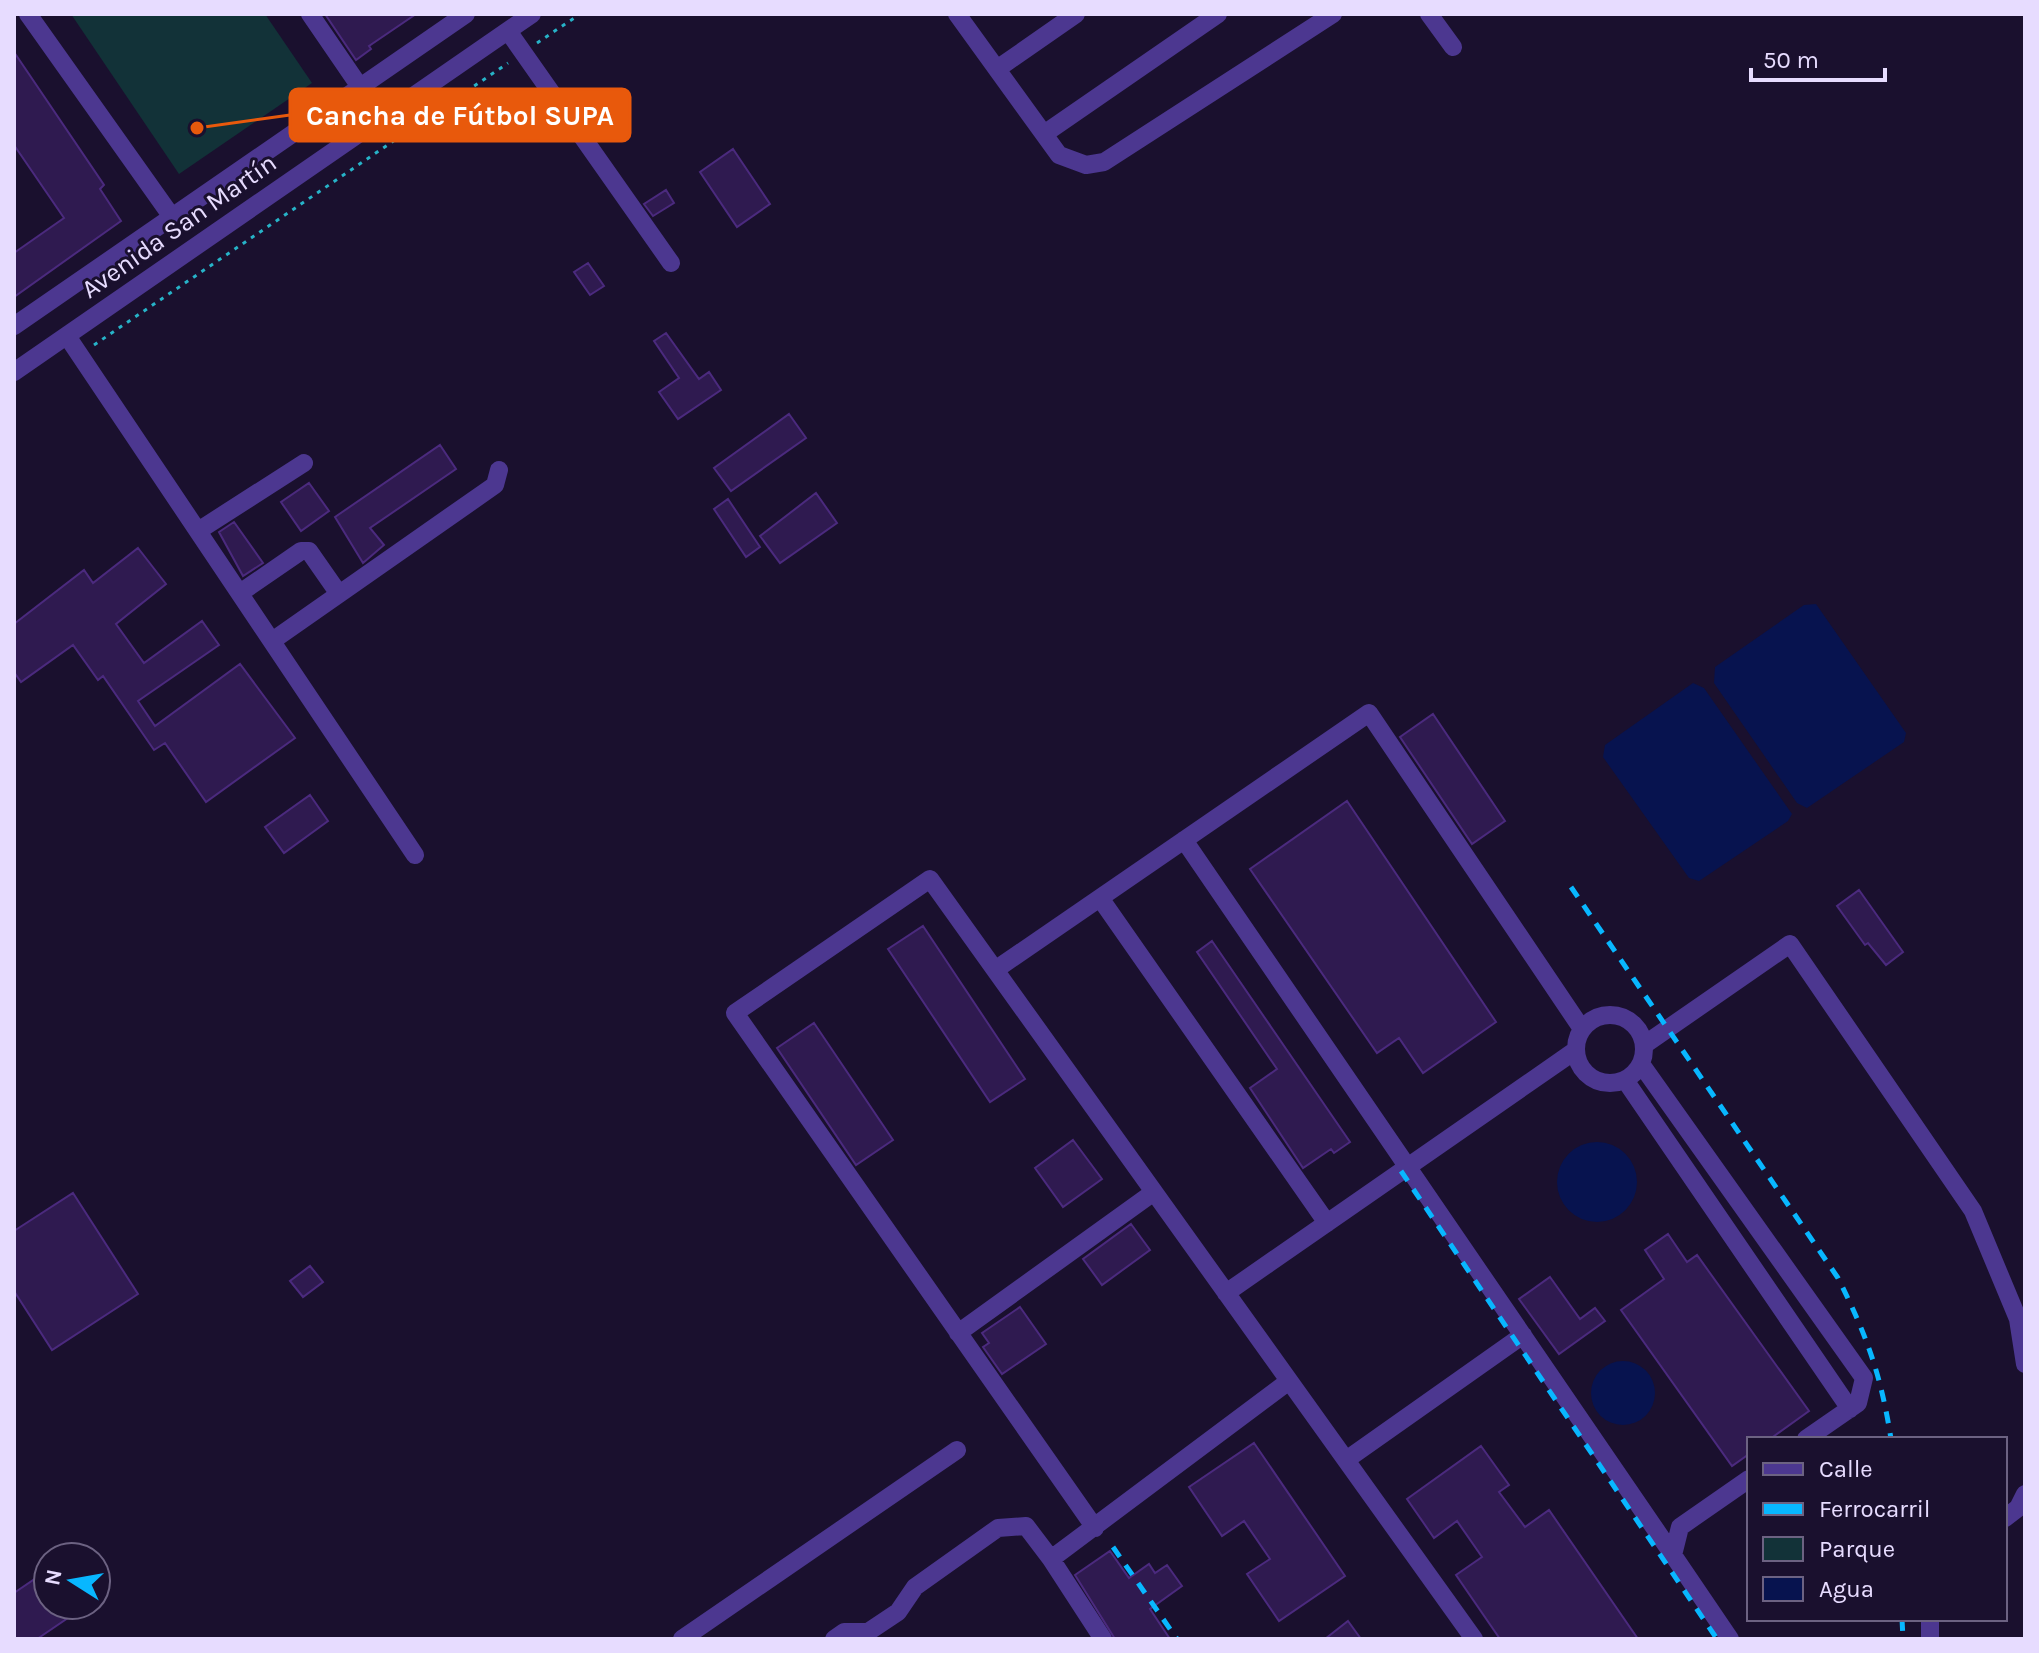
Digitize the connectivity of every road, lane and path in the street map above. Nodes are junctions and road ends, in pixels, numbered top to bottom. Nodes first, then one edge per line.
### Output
1 (28, 14) edge
2 (310, 14) edge
3 (466, 14) edge
4 (532, 14) edge
5 (580, 14) edge
6 (957, 14) edge
7 (1076, 14) edge
8 (1218, 14) edge
9 (1333, 14) edge
10 (1429, 14) edge
11 (508, 31) junction
12 (1453, 47) dead end
13 (524, 52) junction
14 (997, 69) junction
15 (360, 87) junction
16 (1044, 134) junction
17 (172, 217) junction
18 (671, 263) dead end
19 (14, 326) edge
20 (67, 336) junction
21 (80, 355) junction
22 (14, 372) edge
23 (304, 463) dead end
24 (499, 470) dead end
25 (198, 531) junction
26 (240, 593) junction
27 (339, 594) junction
28 (272, 641) junction
29 (1184, 840) junction
30 (415, 855) dead end
31 (1100, 898) junction
32 (995, 970) junction
33 (1582, 1029) junction
34 (1576, 1050) junction
35 (1643, 1055) junction
36 (1625, 1080) junction
37 (1408, 1166) junction
38 (1154, 1192) junction
39 (1327, 1223) junction
40 (1226, 1293) junction
41 (958, 1333) junction
42 (1523, 1335) junction
43 (2025, 1364) edge
44 (1289, 1381) junction
45 (1850, 1409) junction
46 (1809, 1437) edge
47 (957, 1450) dead end
48 (1346, 1460) junction
49 (1747, 1480) edge
50 (2025, 1494) edge
51 (2007, 1516) edge
52 (1095, 1528) junction
53 (1673, 1555) junction
54 (1051, 1559) junction
55 (1097, 1637) edge
56 (682, 1639) edge
57 (834, 1639) edge
58 (1474, 1639) edge
59 (1730, 1639) edge

1 - 17 street
2 - 15 street
3 - 15 street, Avenida San Martín
4 - 11 street, Avenida San Martín
5 - 13 path
6 - 14 street
7 - 14 street
8 - 16 street
9 - 16 street
10 - 12 street
11 - 13 street
11 - 20 street, Avenida San Martín
13 - 18 street
13 - 21 path
14 - 16 street
15 - 17 street, Avenida San Martín
17 - 19 street, Avenida San Martín
20 - 21 street
20 - 22 street, Avenida San Martín
21 - 25 street
23 - 25 street
24 - 27 street
25 - 26 street
26 - 27 street
26 - 28 street
27 - 28 street
28 - 30 street
29 - 31 street
29 - 33 street
29 - 37 street
31 - 32 street
31 - 39 street
32 - 38 street
32 - 41 street
33 - 34 street
33 - 35 street
34 - 36 street
34 - 37 street
35 - 36 street
35 - 43 street
35 - 45 street
36 - 45 street
37 - 39 street
37 - 42 street
38 - 40 street
38 - 41 street
39 - 40 street
40 - 44 street
41 - 52 street
42 - 48 street
42 - 53 street
44 - 48 street
44 - 52 street
45 - 46 street
47 - 56 street
48 - 58 street
49 - 53 street
50 - 51 street
52 - 54 street
53 - 59 street
54 - 55 street
54 - 57 street

